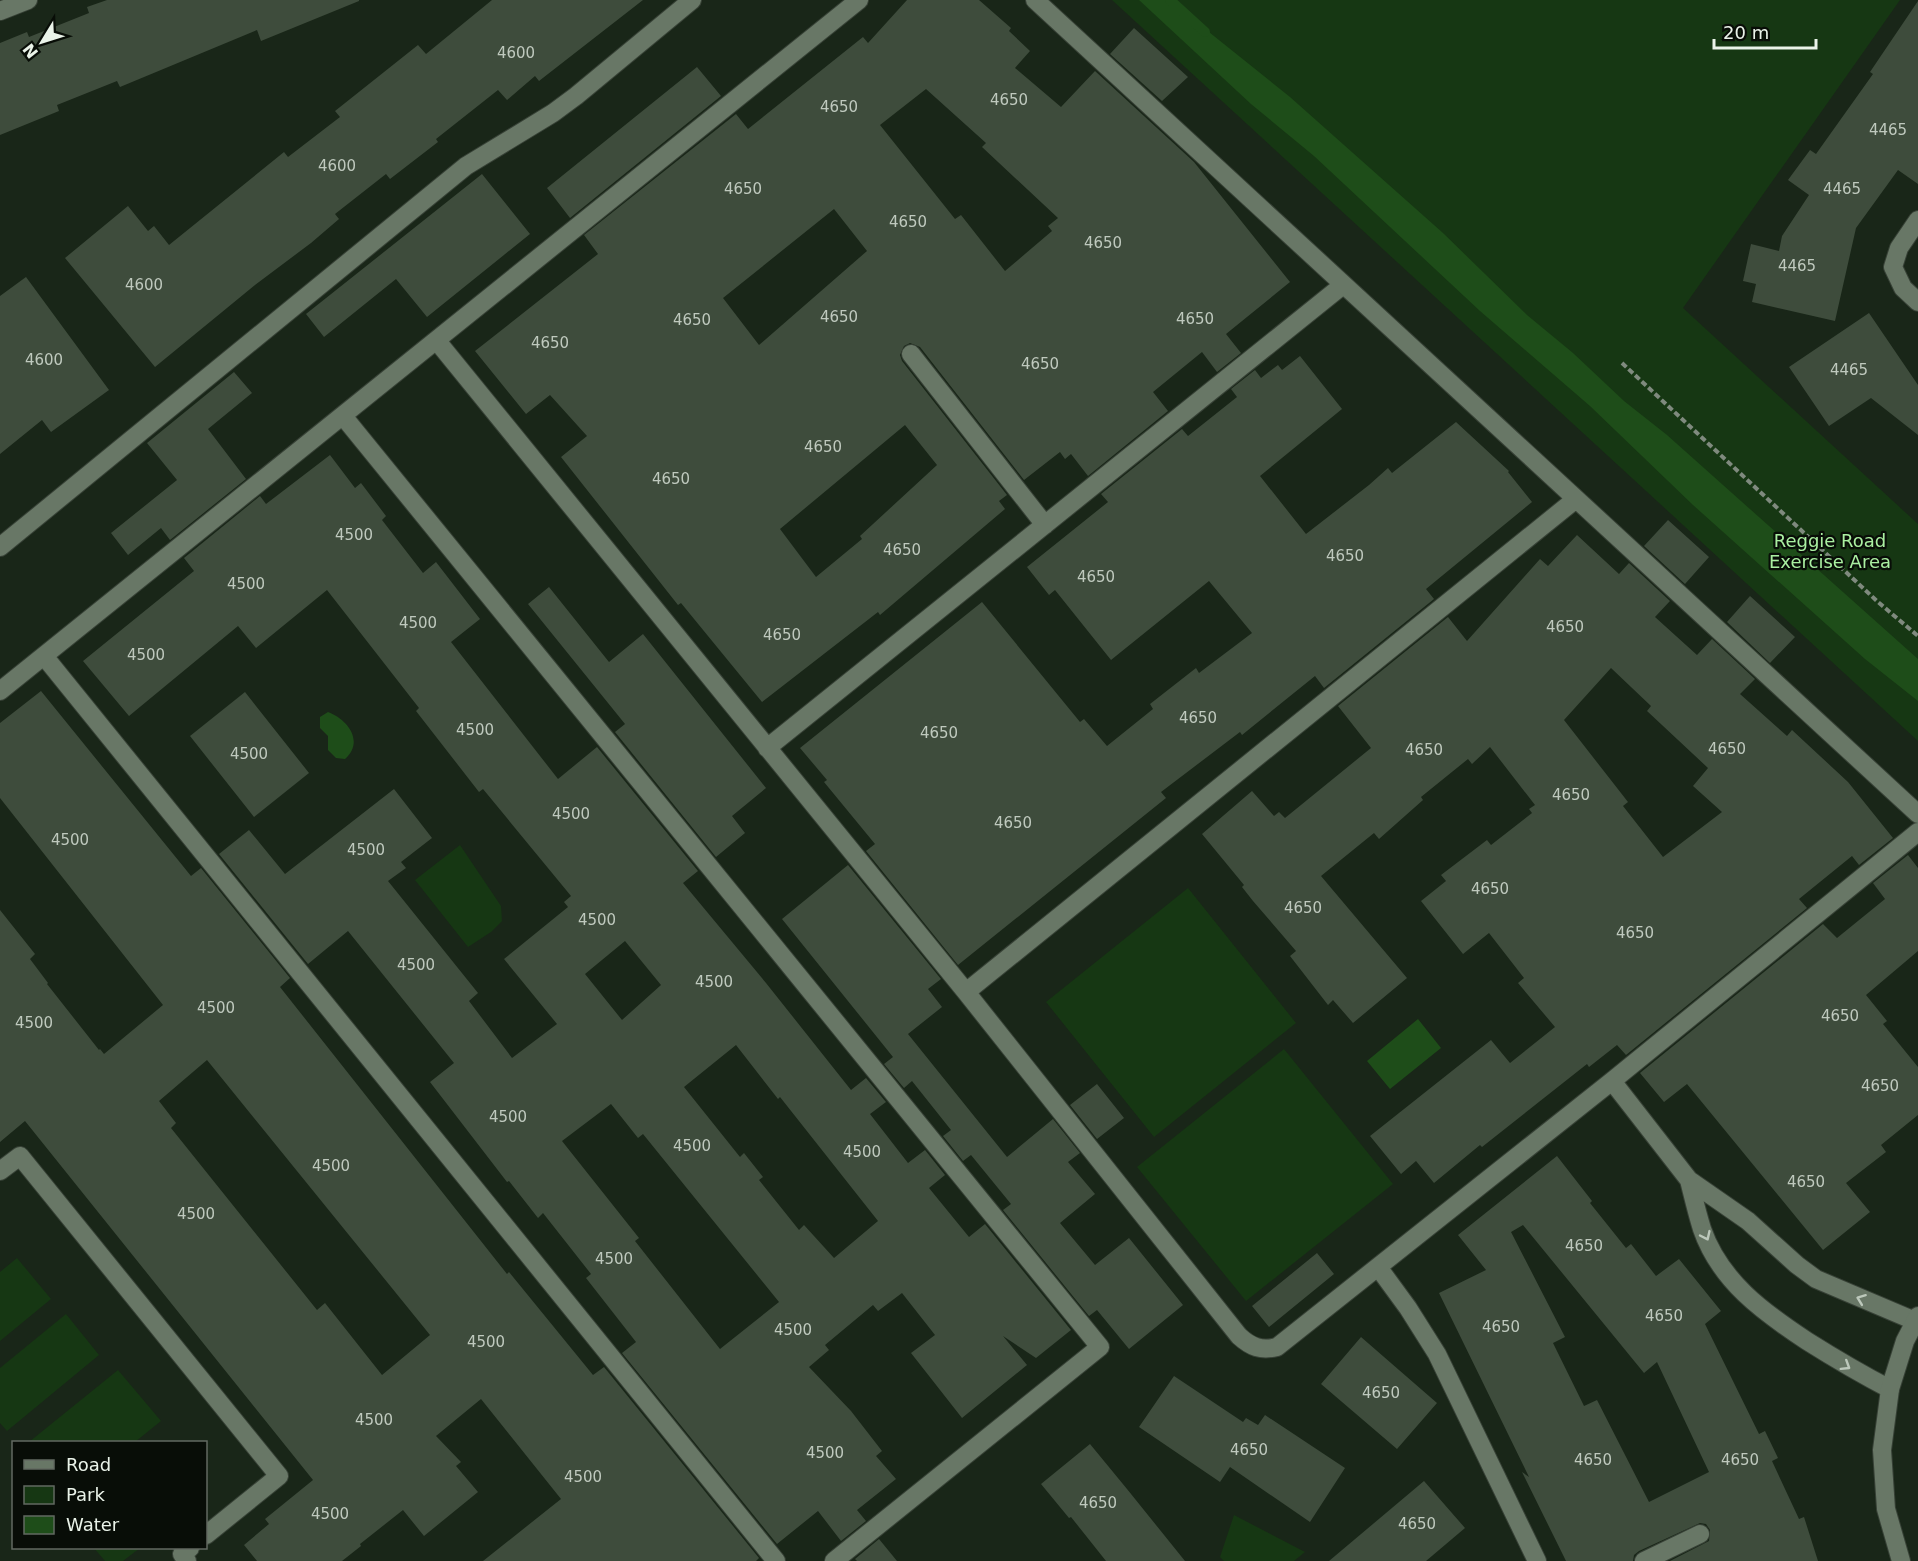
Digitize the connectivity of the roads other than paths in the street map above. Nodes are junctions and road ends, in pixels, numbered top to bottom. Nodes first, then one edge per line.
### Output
1 (28, 0) edge
2 (692, 0) edge
3 (859, 0) edge
4 (1035, 0) edge
5 (0, 11) edge
6 (1918, 220) edge
7 (1343, 285) junction
8 (1918, 302) edge
9 (436, 341) junction
10 (911, 354) dead end
11 (343, 416) junction
12 (1576, 499) junction
13 (1045, 525) junction
14 (0, 547) edge
15 (44, 656) junction
16 (0, 691) edge
17 (767, 748) junction
18 (1918, 814) edge
19 (1918, 832) edge
20 (966, 992) junction
21 (1612, 1082) junction
22 (0, 1172) edge
23 (1689, 1180) junction
24 (1378, 1268) junction
25 (1917, 1318) edge
26 (1890, 1389) junction
27 (207, 1534) edge
28 (1701, 1534) dead end
29 (189, 1549) edge
30 (187, 1561) edge
31 (776, 1561) edge
32 (834, 1561) edge
33 (1537, 1561) edge
34 (1644, 1561) edge
35 (1902, 1561) edge

1 - 5 street
2 - 14 street
3 - 9 street
4 - 7 street
6 - 8 street
7 - 12 street
7 - 13 street
9 - 11 street
9 - 17 street
10 - 13 street
11 - 15 street
11 - 32 street
12 - 18 street
12 - 20 street
13 - 17 street
15 - 16 street
15 - 31 street
17 - 20 street
19 - 21 street
20 - 24 street
21 - 23 street
21 - 24 street
22 - 27 street
25 -> 23 street
23 -> 26 street
24 - 33 street
25 - 26 street
26 - 35 street
28 - 34 street
29 - 30 street

